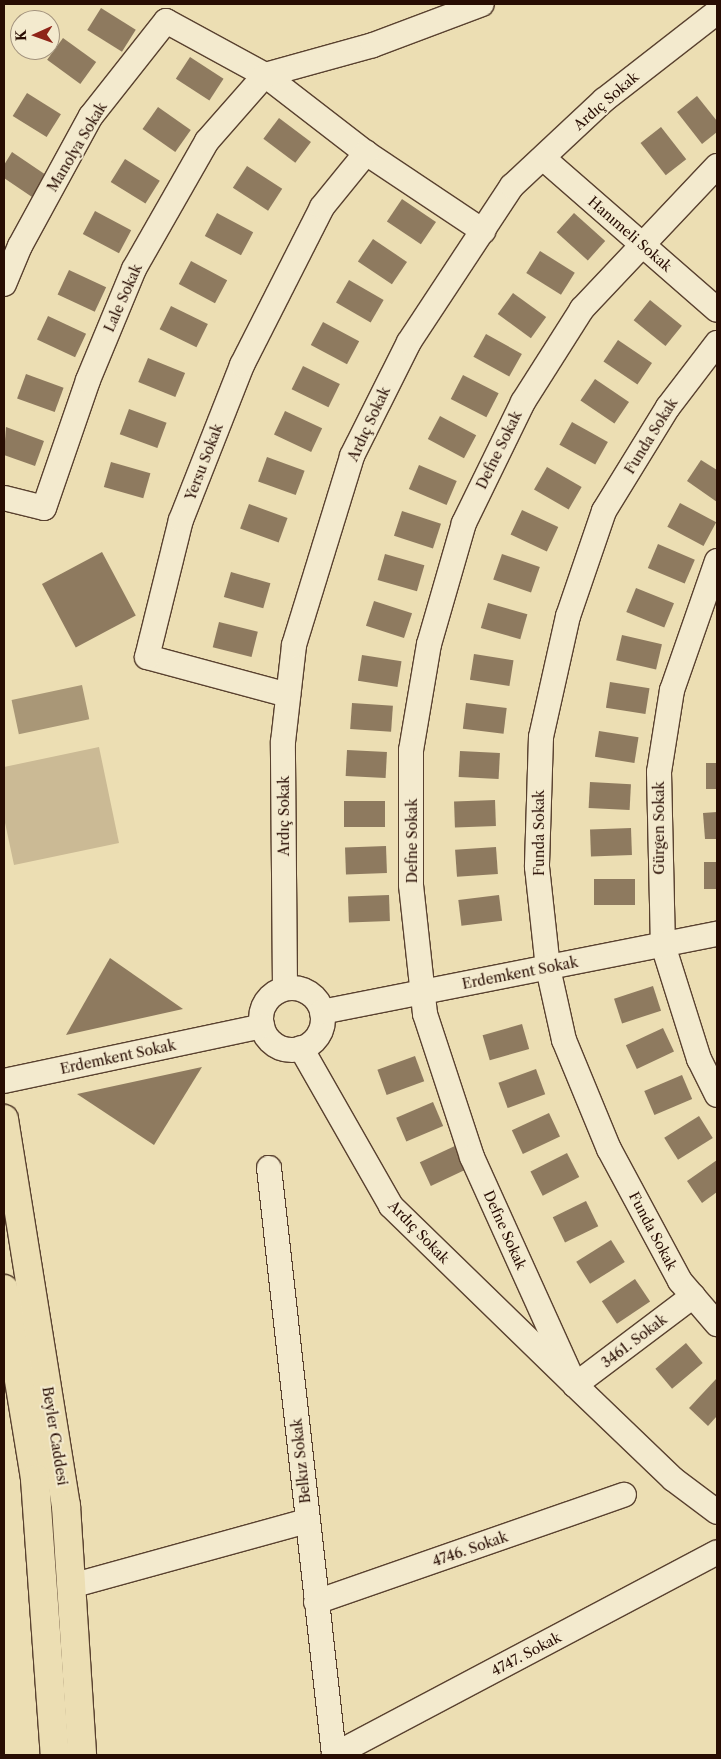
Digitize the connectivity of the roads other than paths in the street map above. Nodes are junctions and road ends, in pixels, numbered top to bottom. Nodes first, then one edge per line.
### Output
1 (482, 4) edge
2 (717, 12) edge
3 (265, 76) junction
4 (366, 154) junction
5 (543, 158) junction
6 (717, 166) edge
7 (483, 231) junction
8 (12, 242) edge
9 (641, 244) junction
10 (4, 284) edge
11 (717, 310) edge
12 (717, 343) edge
13 (4, 498) edge
14 (717, 561) edge
15 (288, 695) junction
16 (717, 934) edge
17 (663, 945) junction
18 (548, 968) junction
19 (285, 988) junction
20 (422, 993) junction
21 (322, 1012) junction
22 (262, 1026) junction
23 (301, 1048) junction
24 (4, 1082) edge
25 (717, 1095) edge
26 (4, 1119) edge
27 (269, 1168) dead end
28 (4, 1290) edge
29 (693, 1296) junction
30 (717, 1324) edge
31 (575, 1385) junction
32 (13, 1391) edge
33 (624, 1495) dead end
34 (717, 1512) edge
35 (307, 1521) junction
36 (717, 1552) edge
37 (71, 1586) junction
38 (316, 1602) junction
39 (55, 1755) edge
40 (82, 1755) edge
41 (334, 1755) edge

1 - 3 street
2 - 5 street, Ardıç Sokak
3 - 4 street
3 - 8 street, Manolya Sokak
3 - 13 street, Lale Sokak
4 - 7 street
4 - 15 street, Yersu Sokak
5 - 7 street, Ardıç Sokak
5 - 9 street, Hanımeli Sokak
6 - 9 street, Defne Sokak
7 - 15 street, Ardıç Sokak
8 - 10 street, Manolya Sokak
9 - 11 street, Hanımeli Sokak
9 - 20 street, Defne Sokak
12 - 18 street, Funda Sokak
14 - 17 street, Gürgen Sokak
15 - 19 street, Ardıç Sokak
16 - 17 street, Erdemkent Sokak
17 - 18 street, Erdemkent Sokak
17 - 25 street, Gürgen Sokak
18 - 20 street, Erdemkent Sokak
18 - 29 street, Funda Sokak
19 - 21 street
19 - 22 street
20 - 21 street, Erdemkent Sokak
20 - 31 street, Defne Sokak
21 - 23 street
22 - 23 street
22 - 24 street, Erdemkent Sokak
23 - 31 street, Ardıç Sokak
26 - 37 main road, Beyler Caddesi
27 - 35 street, Belkız Sokak
28 - 32 main road, Beyler Caddesi
29 - 30 street, Funda Sokak
29 - 31 street, 3461. Sokak
31 - 34 street, Defne Sokak
32 - 39 main road, Beyler Caddesi
33 - 38 street, 4746. Sokak
35 - 37 street
35 - 38 street, Belkız Sokak
36 - 41 street, 4747. Sokak
37 - 40 main road, Beyler Caddesi
38 - 41 street, Belkız Sokak

